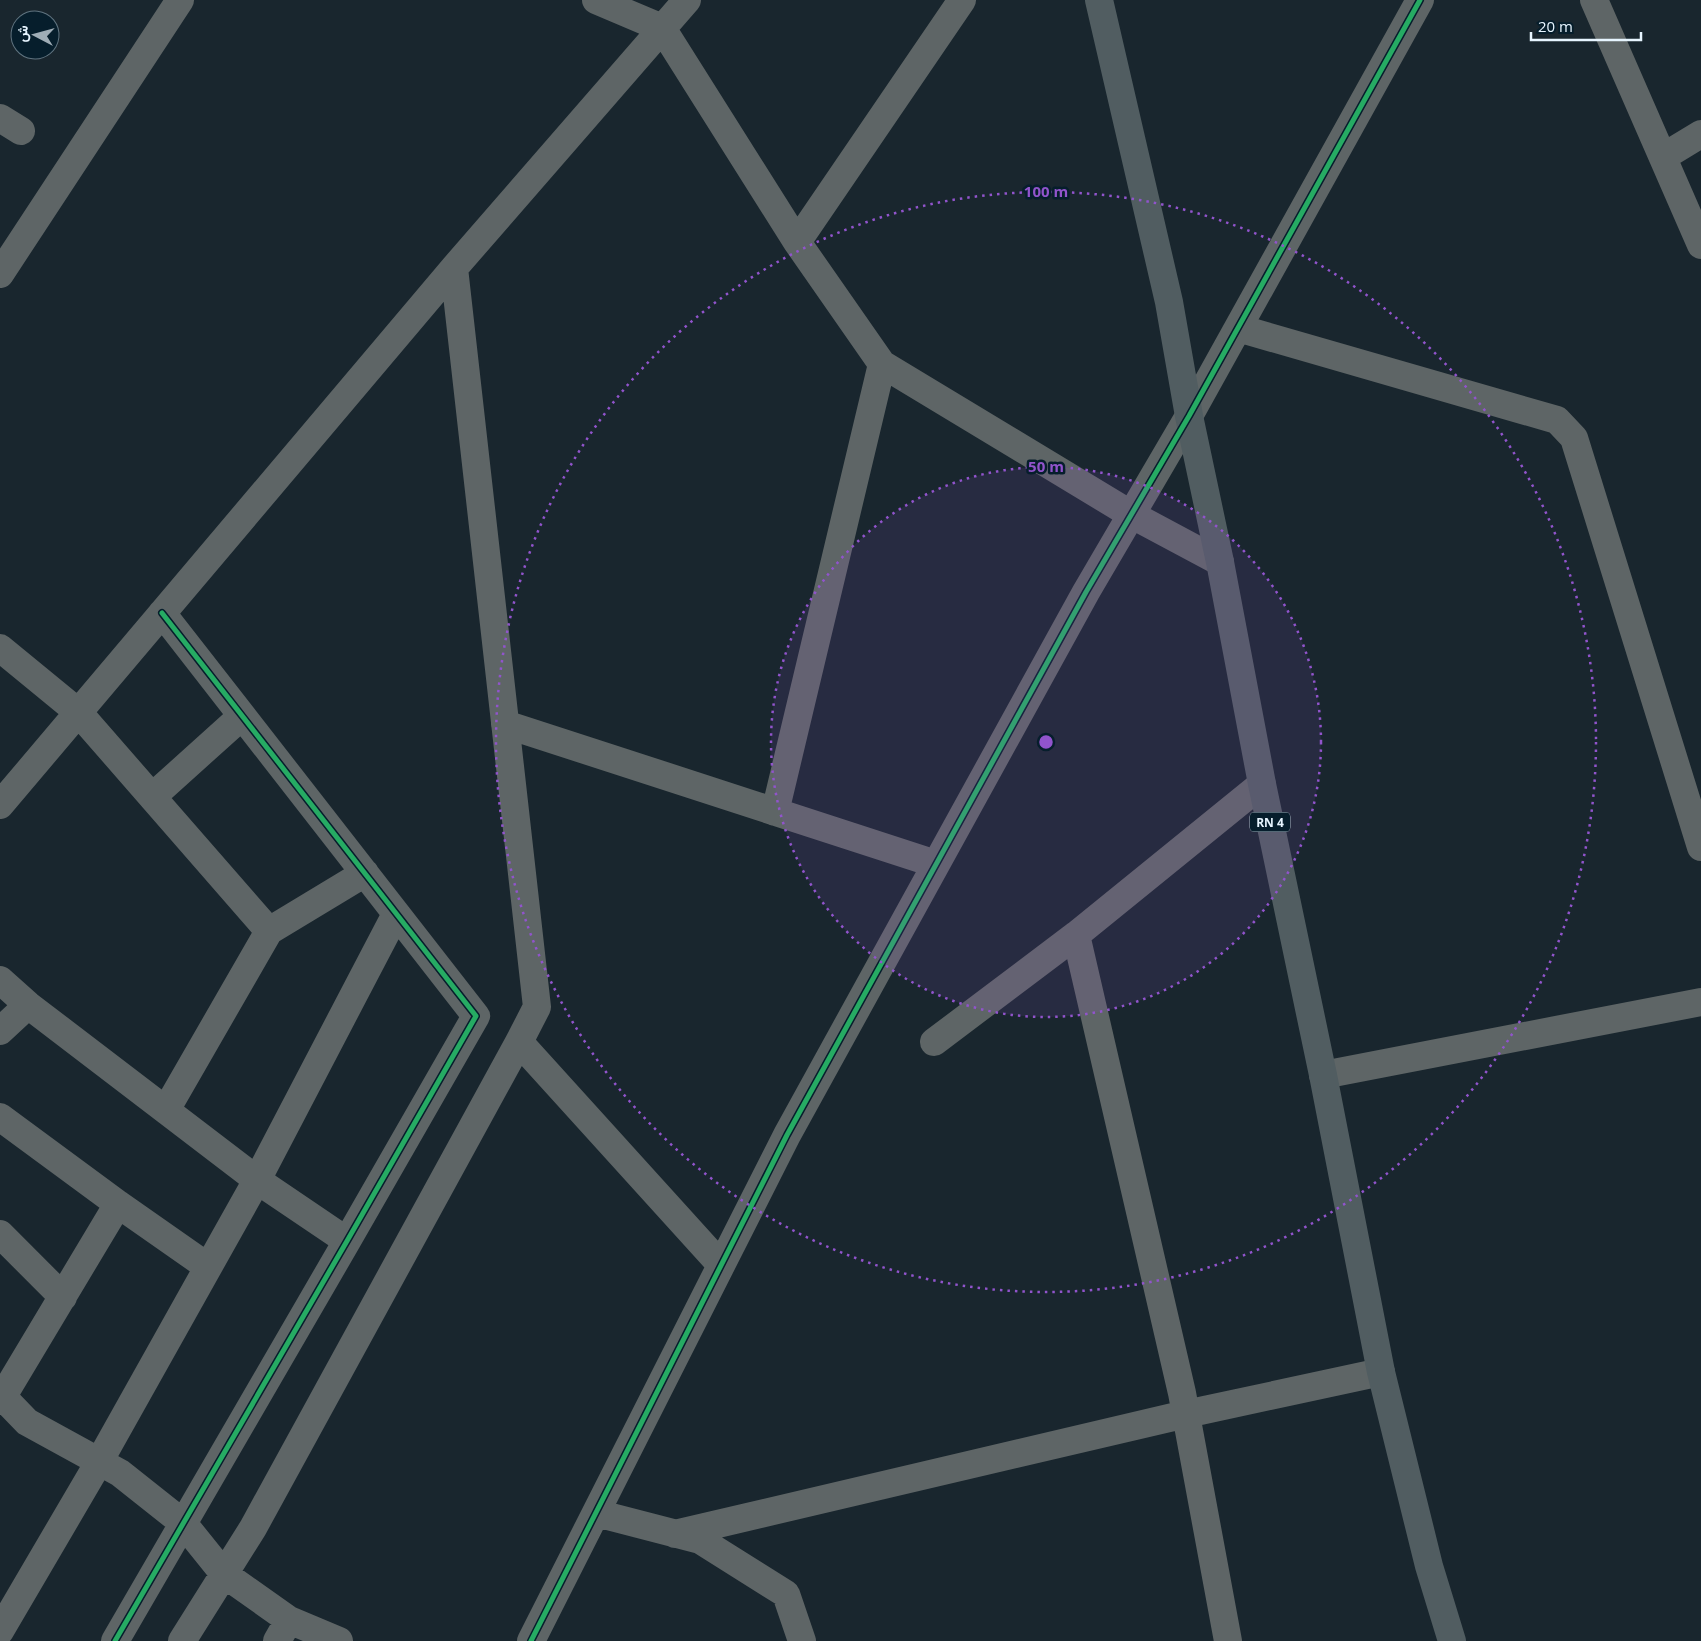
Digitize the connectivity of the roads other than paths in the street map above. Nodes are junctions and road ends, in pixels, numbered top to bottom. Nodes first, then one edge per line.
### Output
1 (180, 0) edge
2 (596, 0) edge
3 (688, 0) edge
4 (962, 0) edge
5 (1099, 0) edge
6 (1420, 0) edge
7 (1594, 0) edge
8 (662, 28) junction
9 (1701, 134) edge
10 (1663, 157) junction
11 (797, 242) junction
12 (1701, 245) edge
13 (454, 268) junction
14 (0, 274) edge
15 (1238, 328) junction
16 (882, 364) junction
17 (1188, 416) junction
18 (1132, 515) junction
19 (1220, 562) junction
20 (162, 613) junction
21 (0, 648) edge
22 (78, 712) junction
23 (242, 716) junction
24 (505, 724) junction
25 (1262, 784) junction
26 (152, 797) junction
27 (0, 805) edge
28 (775, 812) junction
29 (1701, 847) edge
30 (936, 864) junction
31 (364, 873) junction
32 (396, 914) junction
33 (269, 931) junction
34 (1076, 934) junction
35 (0, 980) edge
36 (1701, 1002) edge
37 (28, 1005) junction
38 (0, 1031) edge
39 (519, 1042) junction
40 (934, 1042) dead end
41 (1323, 1075) junction
42 (166, 1110) junction
43 (0, 1116) edge
44 (257, 1180) junction
45 (118, 1204) junction
46 (0, 1234) edge
47 (347, 1241) junction
48 (721, 1265) junction
49 (208, 1267) junction
50 (63, 1297) junction
51 (1381, 1372) junction
52 (1, 1397) edge
53 (1186, 1414) junction
54 (100, 1462) junction
55 (596, 1513) junction
56 (183, 1523) junction
57 (675, 1534) junction
58 (224, 1574) junction
59 (283, 1630) edge
60 (0, 1632) edge
61 (115, 1641) edge
62 (182, 1641) edge
63 (339, 1641) edge
64 (531, 1641) edge
65 (802, 1641) edge
66 (1228, 1641) edge
67 (1452, 1641) edge

1 - 14 street
2 - 8 street
3 - 8 street
4 - 11 street
5 - 17 main road, RN 4
6 - 15 street
7 - 10 street
8 - 11 street
8 - 13 street
9 - 10 street
10 - 12 street
11 - 16 street
13 - 20 street
13 - 24 street
15 - 17 street
15 - 29 street
16 - 18 street
16 - 28 street
17 - 18 street
17 - 19 main road, RN 4
18 - 19 street
18 - 30 street
19 - 25 main road, RN 4
20 - 22 street
20 - 23 street
21 - 22 street
22 - 26 street
22 - 27 street
23 - 26 street
23 - 31 street
24 - 28 street
24 - 39 street
25 - 34 street
25 - 41 main road, RN 4
26 - 33 street
28 - 30 street
30 - 48 street
31 - 32 street
31 - 33 street
32 - 44 street
32 - 47 street
33 - 42 street
34 - 40 street
34 - 53 street
35 - 37 street
36 - 41 street
37 - 38 street
37 - 42 street
39 - 48 street
39 - 58 street
41 - 51 main road, RN 4
42 - 44 street
43 - 45 street
44 - 47 street
44 - 49 street
45 - 49 street
45 - 50 street
46 - 50 street
47 - 56 street
48 - 55 street
49 - 54 street
50 - 52 street
51 - 53 street
51 - 67 main road, RN 4
52 - 54 street
53 - 57 street
53 - 66 street
54 - 56 street
54 - 60 street
55 - 57 street
55 - 64 street
56 - 58 street
56 - 61 street
57 - 65 street
58 - 59 street
58 - 62 street
59 - 63 street

